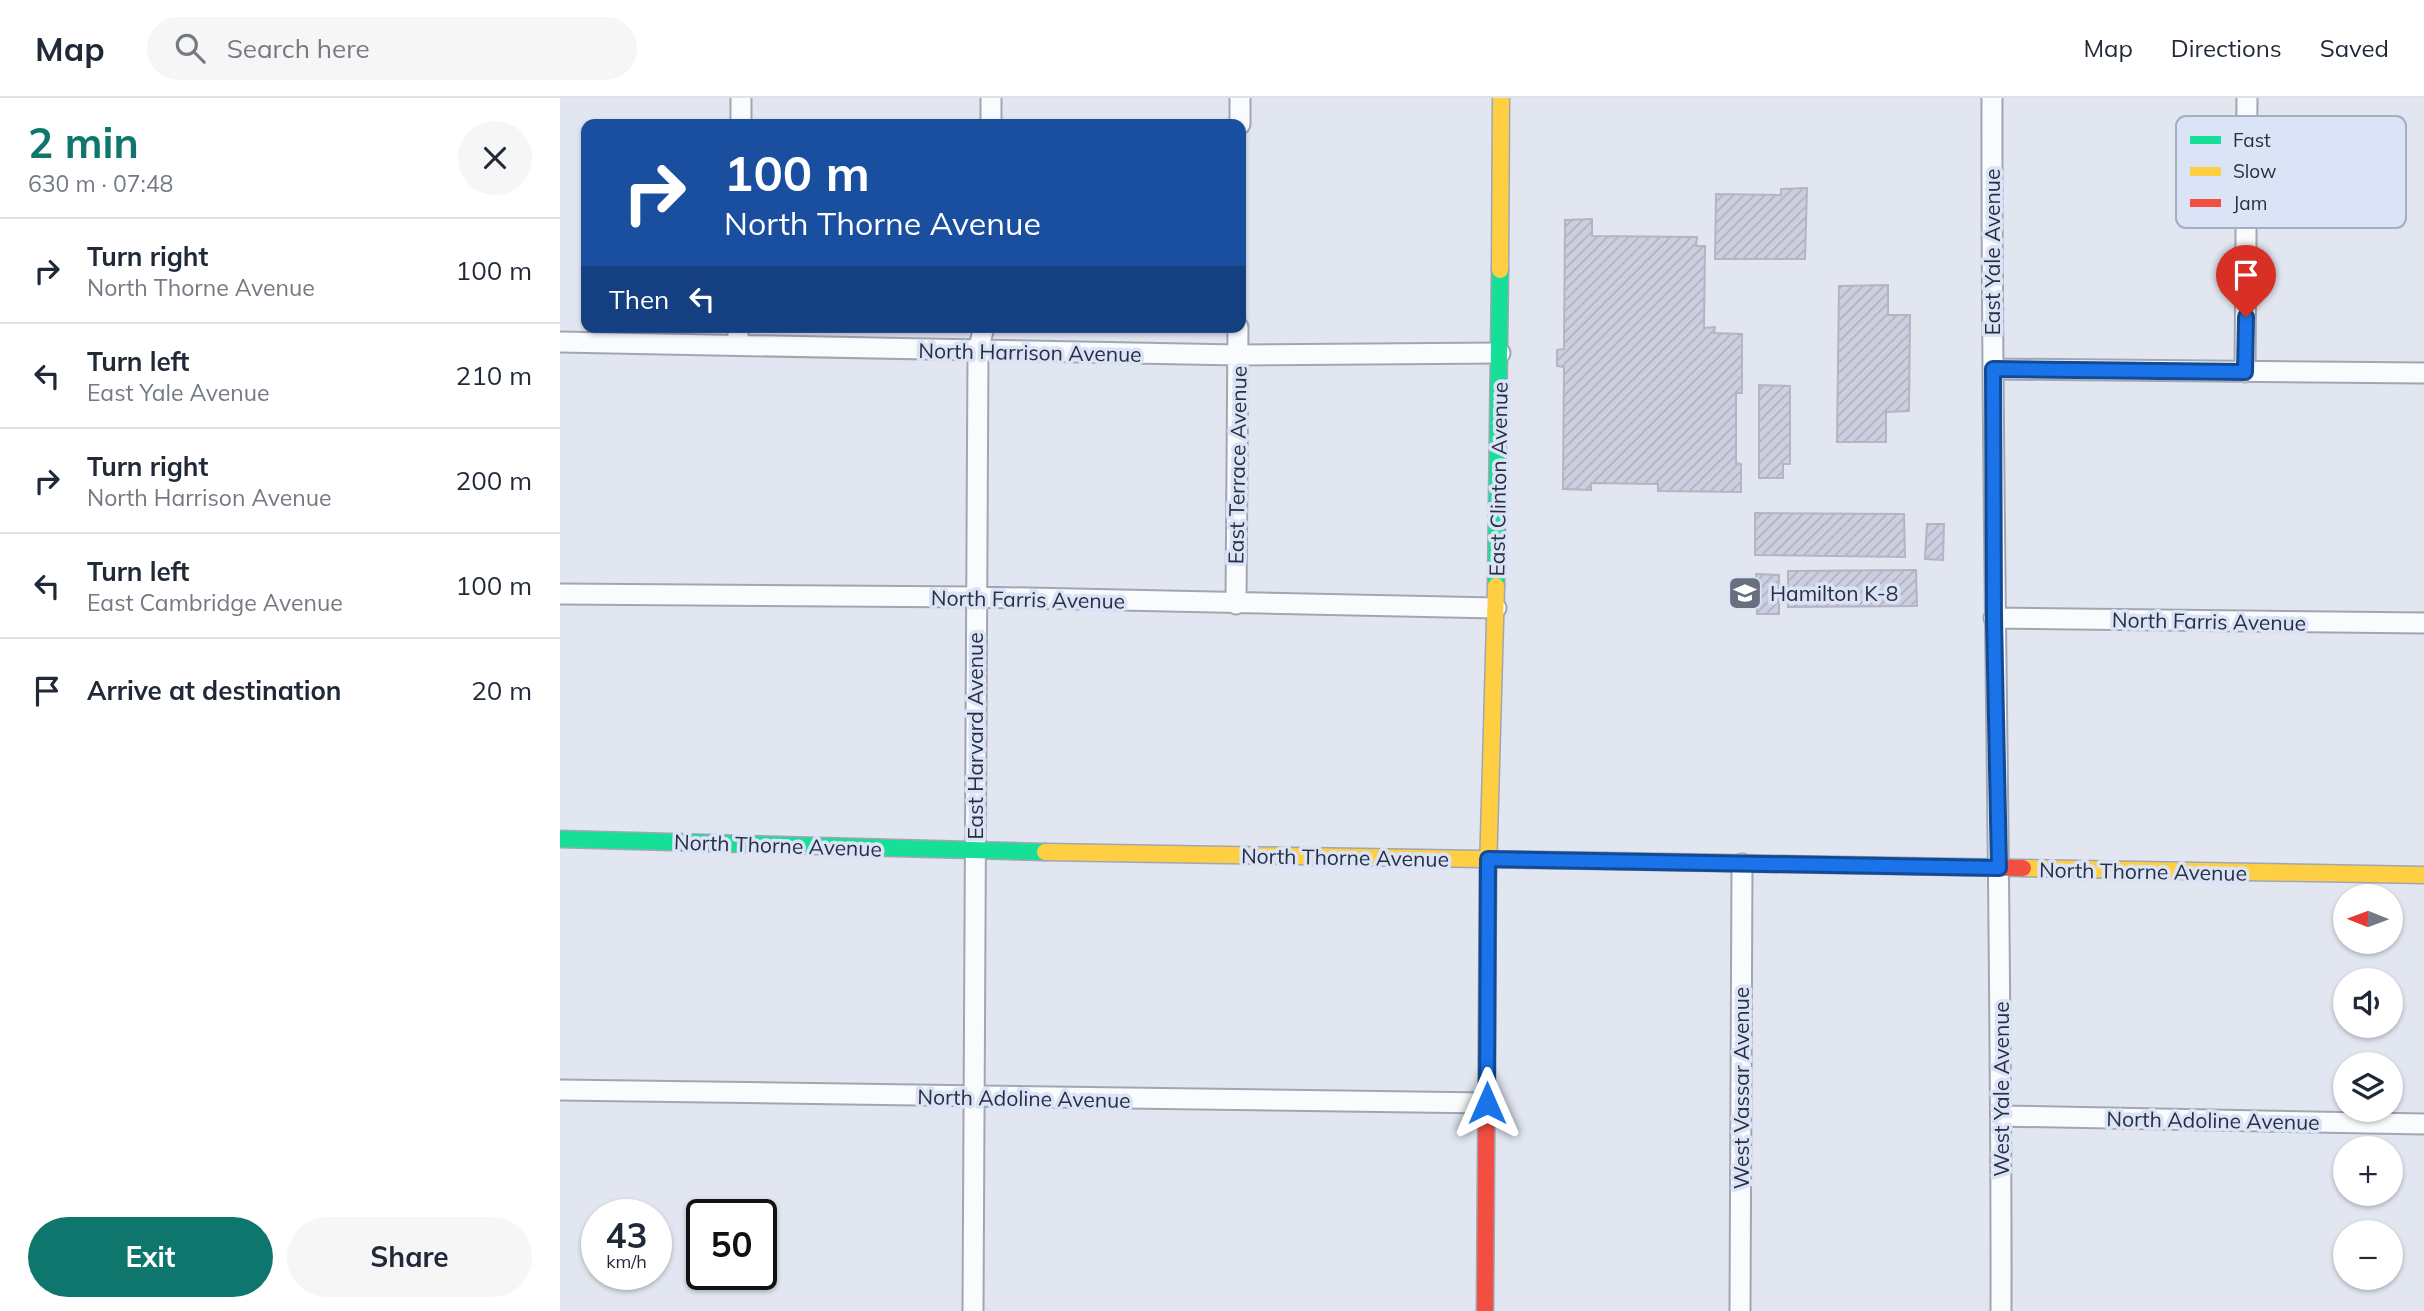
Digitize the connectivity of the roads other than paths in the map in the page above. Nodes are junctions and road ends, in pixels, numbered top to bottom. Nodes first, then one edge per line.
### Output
1 (741, 98) edge
2 (991, 98) edge
3 (1240, 98) edge
4 (1501, 98) edge
5 (1992, 98) edge
6 (2247, 98) edge
7 (2247, 116) edge
8 (741, 119) edge
9 (991, 119) edge
10 (1240, 119) edge
11 (2246, 228) edge
12 (983, 333) edge
13 (1238, 333) edge
14 (738, 336) edge
15 (560, 342) edge
16 (978, 352) junction
17 (1500, 353) junction
18 (1238, 355) junction
19 (1993, 369) junction
20 (2245, 372) junction
21 (2424, 373) edge
22 (560, 594) edge
23 (975, 597) junction
24 (1236, 604) junction
25 (1496, 608) junction
26 (1994, 618) junction
27 (2424, 623) edge
28 (560, 839) edge
29 (975, 851) junction
30 (1488, 859) junction
31 (1742, 864) junction
32 (1999, 868) junction
33 (2424, 875) edge
34 (560, 1090) edge
35 (976, 1097) junction
36 (1487, 1103) junction
37 (2001, 1116) junction
38 (2424, 1124) edge
39 (972, 1311) edge
40 (1485, 1311) edge
41 (1740, 1311) edge
42 (2001, 1311) edge

1 - 8 street
2 - 9 street
3 - 10 street
4 - 17 street, East Clinton Avenue
5 - 19 street, East Yale Avenue
6 - 7 street
11 - 20 street
12 - 16 street, East Harvard Avenue
13 - 18 street, East Terrace Avenue
14 - 15 street, North Harrison Avenue
14 - 16 street, North Harrison Avenue
16 - 18 street, North Harrison Avenue
16 - 23 street, East Harvard Avenue
17 - 18 street, North Harrison Avenue
17 - 25 street, East Clinton Avenue
18 - 24 street, East Terrace Avenue
19 - 20 street
19 - 26 street, East Yale Avenue
20 - 21 street
22 - 23 street, North Farris Avenue
23 - 24 street, North Farris Avenue
23 - 29 street, East Harvard Avenue
24 - 25 street, North Farris Avenue
25 - 30 street, East Clinton Avenue
26 - 27 street, North Farris Avenue
26 - 32 street, East Yale Avenue
28 - 29 street, North Thorne Avenue
29 - 30 street, North Thorne Avenue
29 - 35 street, East Harvard Avenue
30 - 31 street, North Thorne Avenue
30 - 36 street, East Clinton Avenue
31 - 32 street, North Thorne Avenue
31 - 41 street, West Vassar Avenue
32 - 33 street, North Thorne Avenue
32 - 37 street, West Yale Avenue
34 - 35 street, North Adoline Avenue
35 - 36 street, North Adoline Avenue
35 - 39 street, East Harvard Avenue
36 - 40 street, East Clinton Avenue
37 - 38 street, North Adoline Avenue
37 - 42 street, West Yale Avenue

